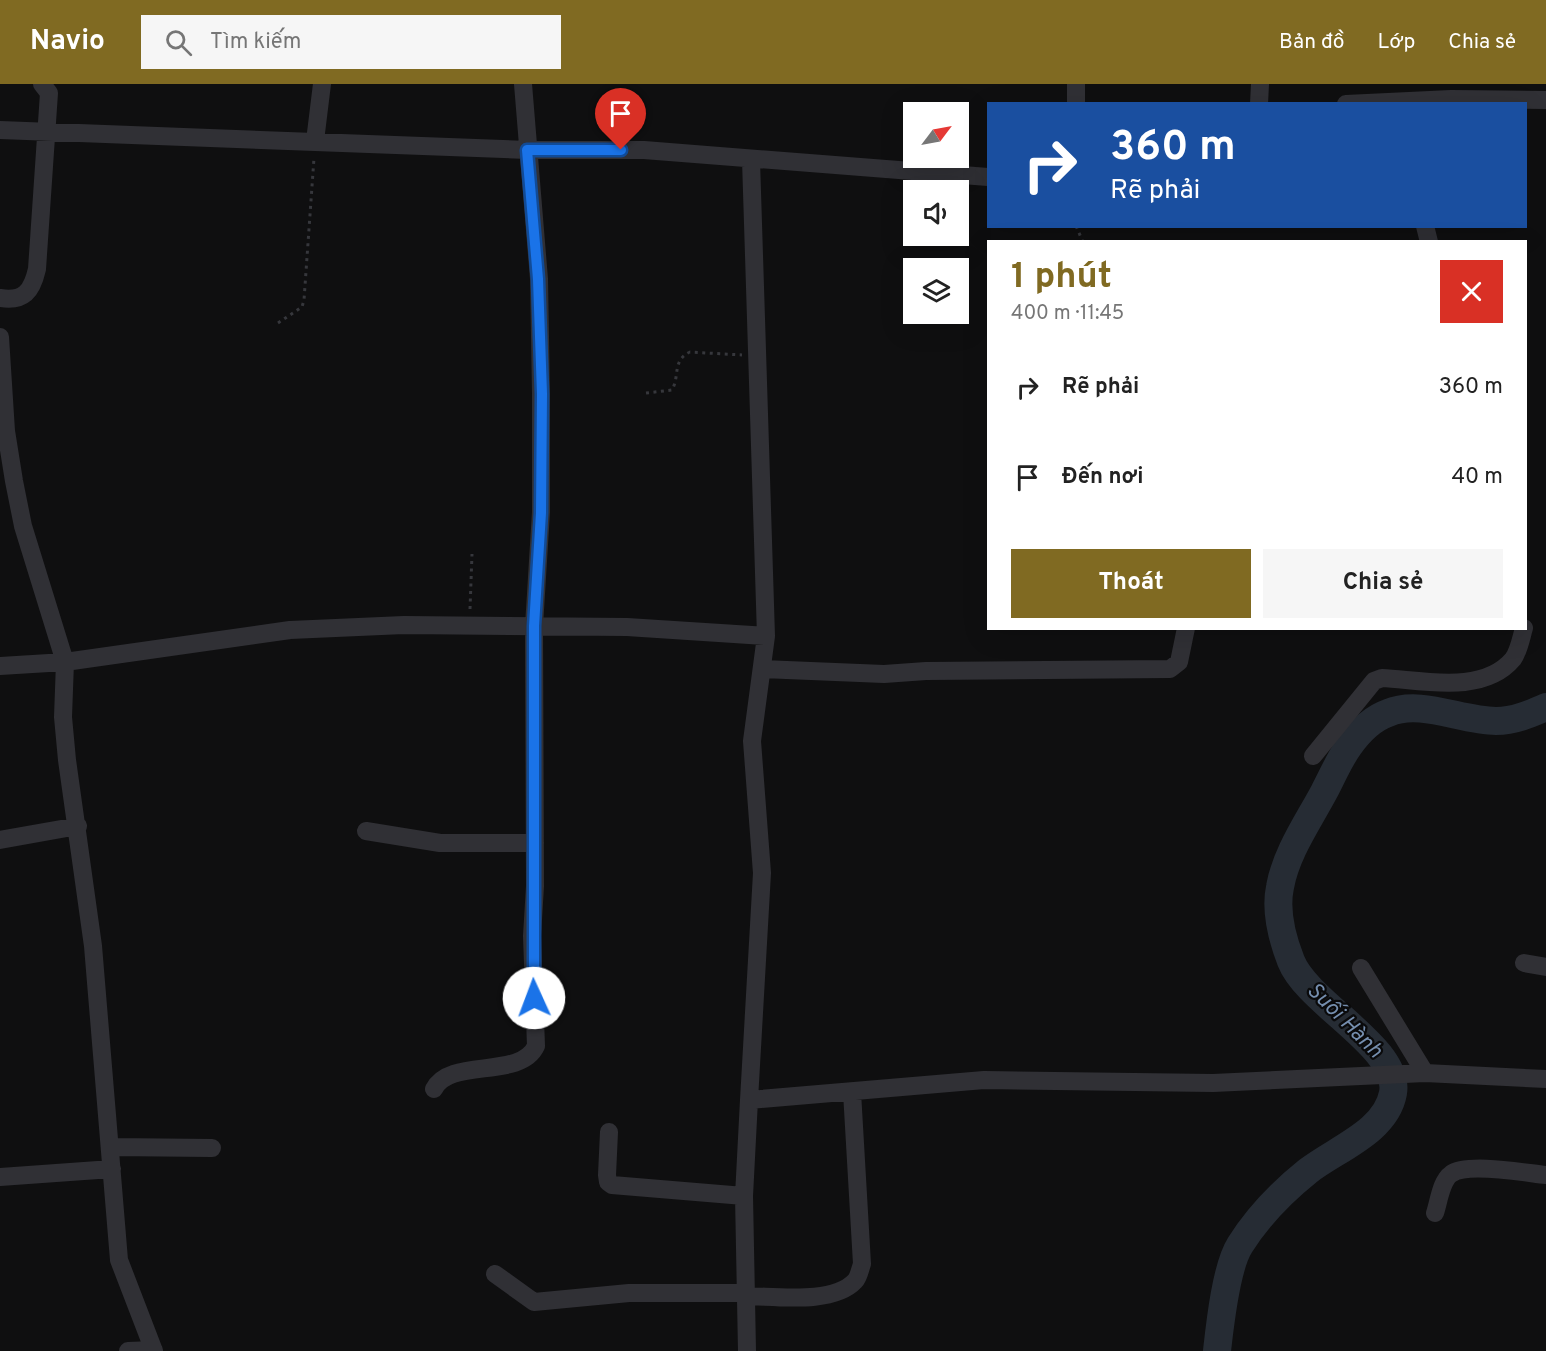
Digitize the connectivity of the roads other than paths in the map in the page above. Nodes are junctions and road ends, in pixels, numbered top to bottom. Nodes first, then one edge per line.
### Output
1 (42, 84) edge
2 (322, 84) edge
3 (523, 84) edge
4 (1076, 84) edge
5 (1260, 84) edge
6 (1546, 100) edge
7 (1076, 102) edge
8 (1259, 102) edge
9 (1389, 102) edge
10 (0, 130) edge
11 (46, 132) junction
12 (315, 141) junction
13 (527, 150) junction
14 (751, 160) junction
15 (987, 177) edge
16 (0, 298) edge
17 (0, 338) edge
18 (534, 626) junction
19 (1186, 630) edge
20 (1523, 630) edge
21 (766, 636) junction
22 (65, 662) junction
23 (0, 666) edge
24 (762, 669) junction
25 (1313, 756) dead end
26 (78, 826) junction
27 (366, 831) dead end
28 (0, 840) edge
29 (535, 843) junction
30 (1524, 963) dead end
31 (1546, 967) edge
32 (1361, 968) dead end
33 (1425, 1072) junction
34 (1546, 1079) edge
35 (434, 1089) dead end
36 (852, 1092) junction
37 (748, 1100) junction
38 (609, 1132) dead end
39 (111, 1147) junction
40 (212, 1148) dead end
41 (112, 1169) junction
42 (1546, 1175) edge
43 (0, 1178) edge
44 (744, 1196) junction
45 (1435, 1213) dead end
46 (495, 1275) dead end
47 (745, 1294) junction
48 (128, 1351) edge
49 (154, 1351) edge
50 (747, 1351) edge

1 - 11 street
2 - 12 street
3 - 13 street
4 - 7 street
5 - 8 street
6 - 9 street
10 - 11 street
11 - 12 street
11 - 16 street
12 - 13 street
13 - 14 street
13 - 18 street
14 - 15 street
14 - 21 street
17 - 22 street
18 - 21 street
18 - 22 street
18 - 29 street
19 - 24 street
20 - 25 street
21 - 24 street
22 - 23 street
22 - 26 street
24 - 37 street
26 - 28 street
26 - 39 street
27 - 29 street
29 - 35 street
30 - 31 street
32 - 33 street
33 - 34 street
33 - 36 street
36 - 37 street
36 - 47 street
37 - 44 street
38 - 44 street
39 - 40 street
39 - 41 street
41 - 43 street
41 - 49 street
42 - 45 street
44 - 47 street
46 - 47 street
47 - 50 street
48 - 49 street

